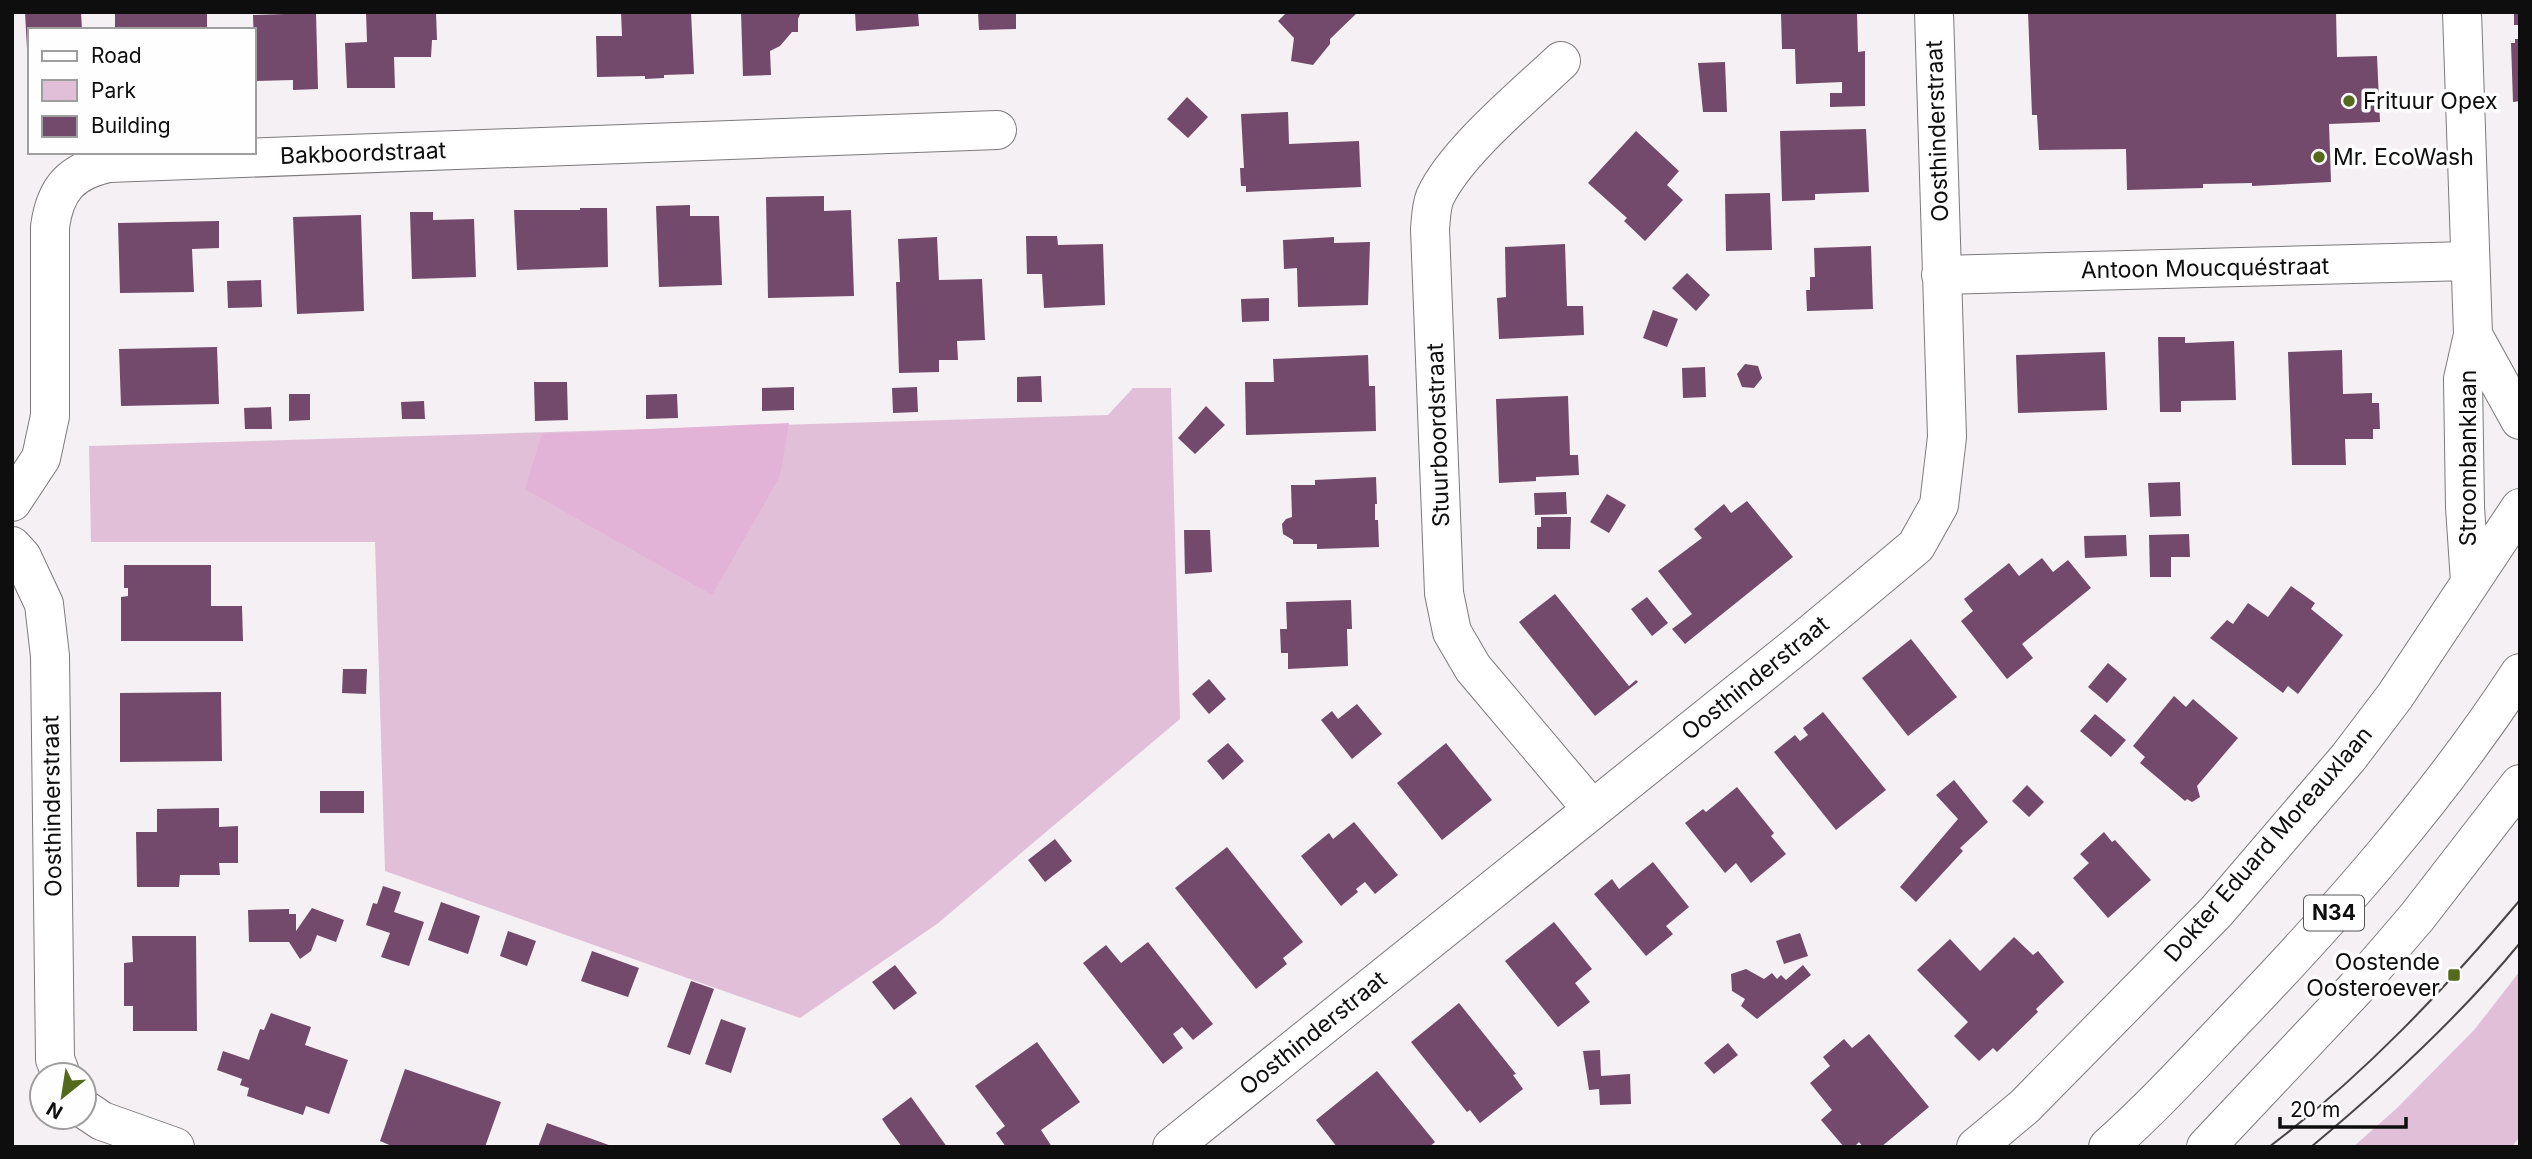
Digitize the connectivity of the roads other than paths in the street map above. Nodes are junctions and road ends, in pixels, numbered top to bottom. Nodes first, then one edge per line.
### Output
1 (1934, 12) edge
2 (2462, 12) edge
3 (1561, 61) dead end
4 (997, 130) dead end
5 (2469, 261) junction
6 (1941, 275) junction
7 (2473, 335) junction
8 (2520, 420) edge
9 (12, 502) edge
10 (2520, 508) edge
11 (12, 546) edge
12 (2470, 582) junction
13 (2520, 673) edge
14 (2520, 784) edge
15 (1592, 809) junction
16 (56, 1061) edge
17 (98, 1118) edge
18 (175, 1147) edge
19 (1172, 1147) edge
20 (1976, 1147) edge
21 (2108, 1147) edge
22 (2206, 1147) edge

1 - 6 street, Oosthinderstraat
2 - 5 street, Stroombanklaan
3 - 15 street, Stuurboordstraat
4 - 9 street, Bakboordstraat
5 - 6 street, Antoon Moucquéstraat
5 - 7 street, Stroombanklaan
6 - 15 street, Oosthinderstraat
7 - 8 street, Stroombanklaan
7 - 12 street, Stroombanklaan
10 - 12 street, Dokter Eduard Moreauxlaan
11 - 16 street, Oosthinderstraat
12 - 20 street, Dokter Eduard Moreauxlaan
13 - 21 street, N34
14 - 22 street, N34
15 - 19 street, Oosthinderstraat
17 - 18 street

